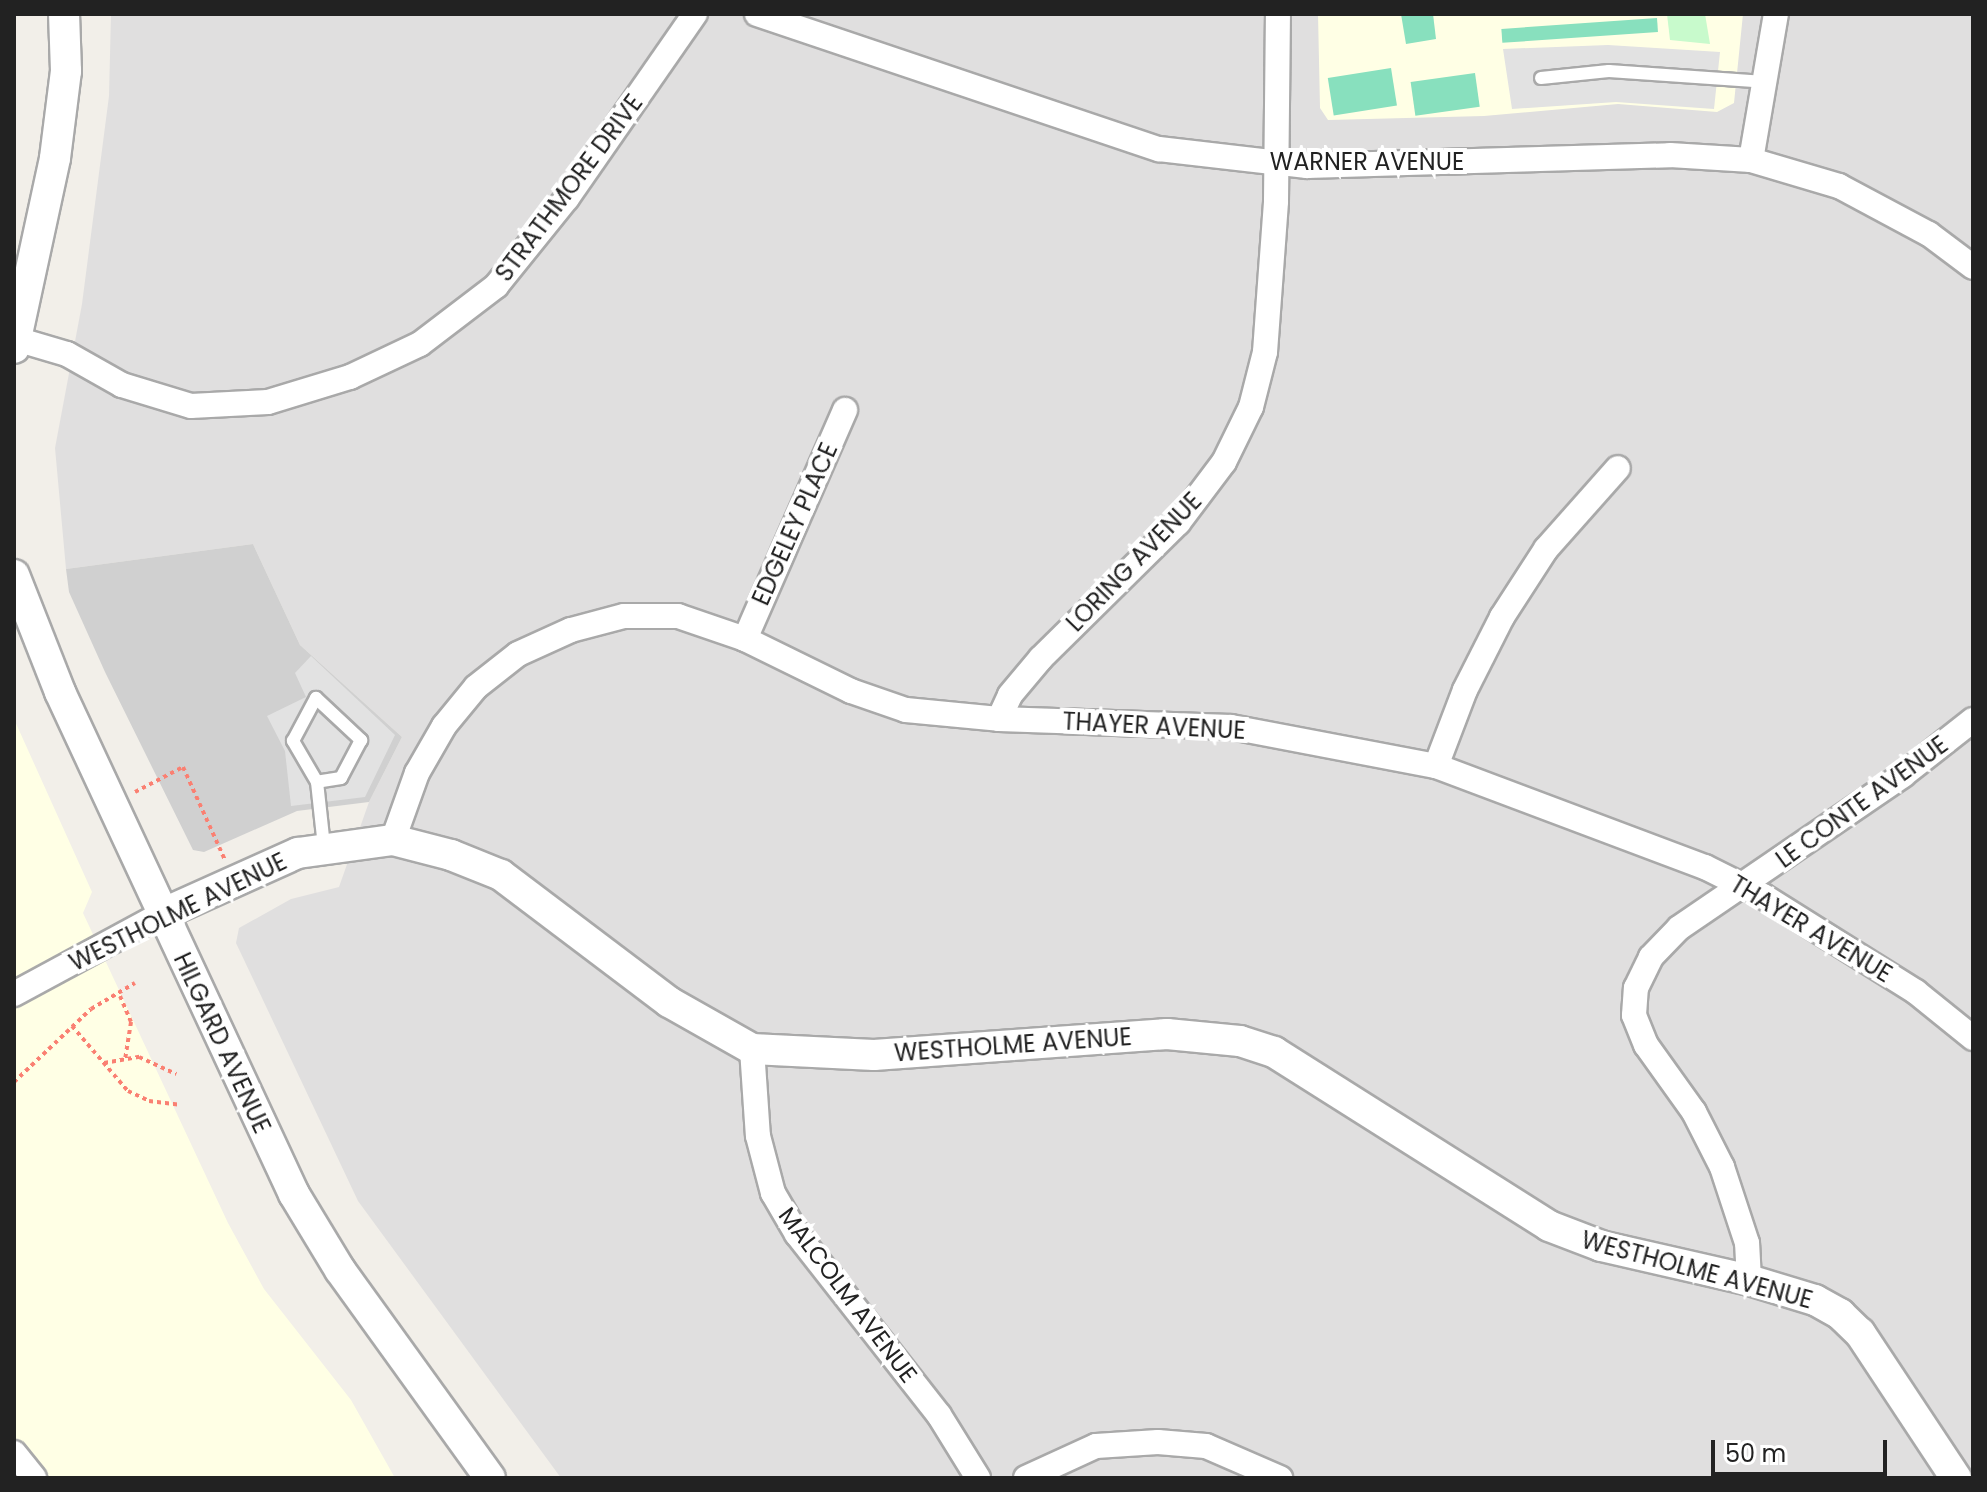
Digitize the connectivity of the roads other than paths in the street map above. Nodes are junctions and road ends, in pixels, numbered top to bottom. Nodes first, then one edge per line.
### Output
1 (64, 14) edge
2 (695, 14) edge
3 (757, 14) edge
4 (1278, 14) edge
5 (1776, 14) edge
6 (1541, 78) dead end
7 (1765, 82) junction
8 (1751, 160) junction
9 (1276, 165) junction
10 (1973, 267) edge
11 (23, 282) edge
12 (15, 343) edge
13 (845, 410) dead end
14 (1618, 468) dead end
15 (14, 575) edge
16 (745, 639) junction
17 (999, 719) junction
18 (1973, 720) edge
19 (1436, 766) junction
20 (317, 782) junction
21 (393, 840) junction
22 (324, 846) junction
23 (1744, 886) junction
24 (162, 914) junction
25 (17, 986) edge
26 (1973, 1038) edge
27 (752, 1049) junction
28 (1749, 1280) junction
29 (14, 1454) edge
30 (34, 1478) edge
31 (490, 1478) edge
32 (978, 1478) edge
33 (1026, 1478) edge
34 (1280, 1478) edge
35 (1956, 1478) edge

1 - 11 street
2 - 12 street, STRATHMORE DRIVE
3 - 9 street, WARNER AVENUE
4 - 9 street, LORING AVENUE
5 - 7 street
6 - 7 lane
7 - 8 street
8 - 9 street, WARNER AVENUE
8 - 10 street, WARNER AVENUE
9 - 17 street, LORING AVENUE
11 - 12 street
13 - 16 street, EDGELEY PLACE
14 - 19 street
15 - 24 street, HILGARD AVENUE
16 - 17 street, THAYER AVENUE
16 - 21 street, THAYER AVENUE
17 - 19 street, THAYER AVENUE
18 - 23 street, LE CONTE AVENUE
19 - 23 street, THAYER AVENUE
20 - 20 lane
20 - 22 lane
21 - 22 street, WESTHOLME AVENUE
21 - 27 street, WESTHOLME AVENUE
22 - 24 street, WESTHOLME AVENUE
23 - 26 street, THAYER AVENUE
23 - 28 street, LE CONTE AVENUE
24 - 25 street, WESTHOLME AVENUE
24 - 31 street, HILGARD AVENUE
27 - 28 street, WESTHOLME AVENUE
27 - 32 street, MALCOLM AVENUE
28 - 35 street, WESTHOLME AVENUE
29 - 30 street
33 - 34 street

